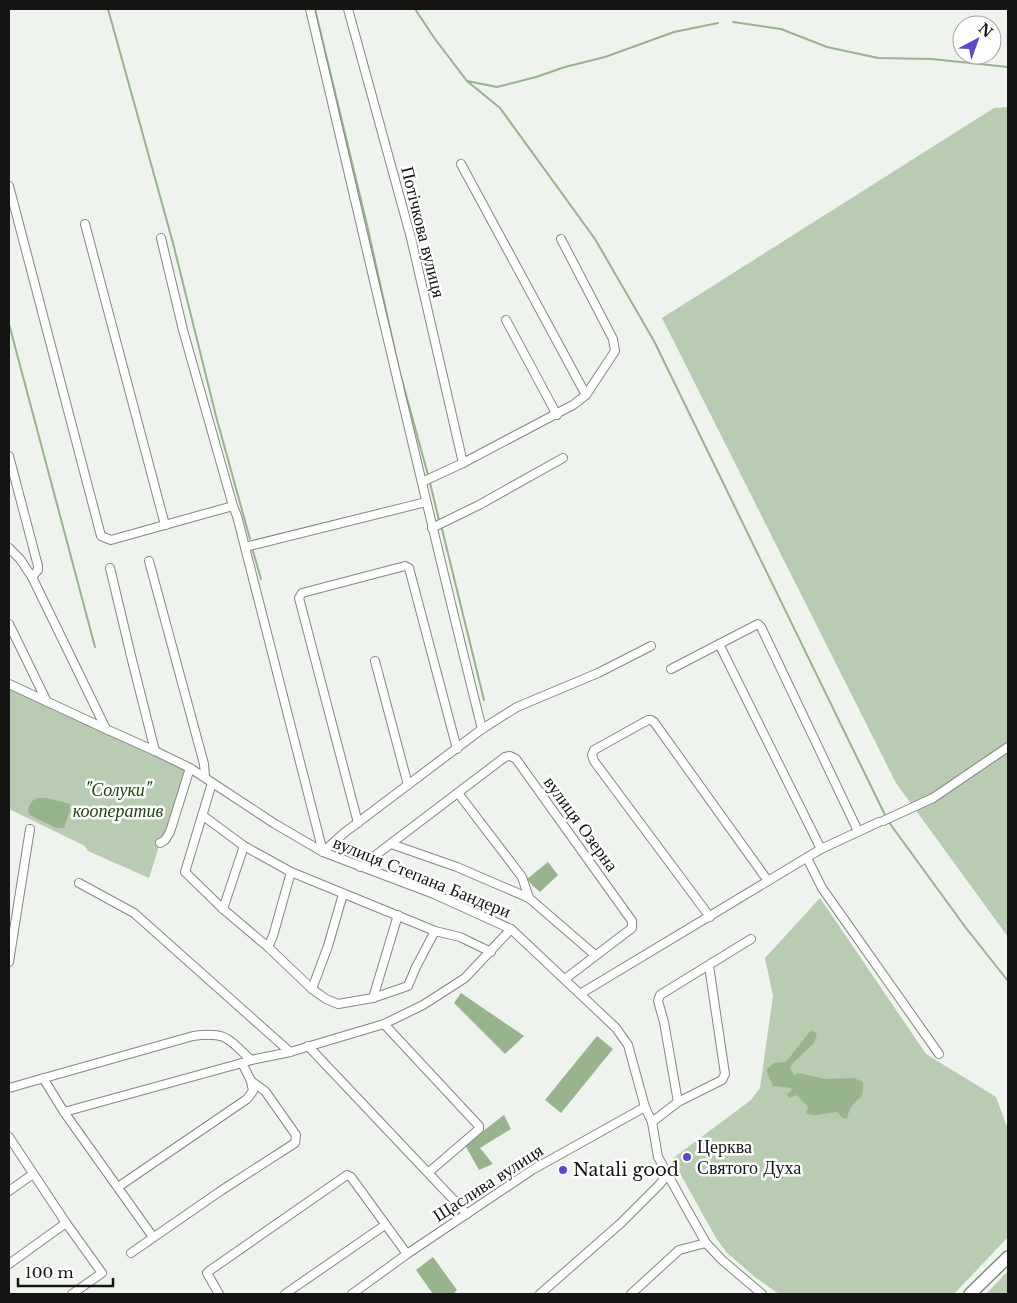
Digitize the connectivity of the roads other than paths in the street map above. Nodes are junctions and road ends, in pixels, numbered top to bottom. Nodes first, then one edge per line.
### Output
1 (310, 9) edge
2 (348, 9) edge
3 (461, 164) dead end
4 (9, 186) edge
5 (85, 224) dead end
6 (161, 238) dead end
7 (561, 239) dead end
8 (506, 320) dead end
9 (586, 395) junction
10 (557, 415) junction
11 (9, 456) edge
12 (563, 458) dead end
13 (463, 463) junction
14 (422, 482) junction
15 (426, 502) junction
16 (233, 506) junction
17 (165, 526) junction
18 (432, 528) junction
19 (245, 547) junction
20 (9, 548) edge
21 (149, 561) dead end
22 (110, 568) dead end
23 (32, 577) junction
24 (9, 624) edge
25 (719, 644) junction
26 (650, 646) dead end
27 (375, 661) dead end
28 (670, 669) dead end
29 (9, 684) edge
30 (47, 702) junction
31 (106, 729) junction
32 (482, 729) junction
33 (1008, 747) edge
34 (457, 749) junction
35 (155, 751) junction
36 (190, 768) junction
37 (205, 777) junction
38 (212, 783) junction
39 (408, 786) junction
40 (458, 793) junction
41 (202, 816) junction
42 (358, 823) junction
43 (30, 829) dead end
44 (858, 831) junction
45 (160, 843) dead end
46 (391, 844) junction
47 (244, 846) junction
48 (821, 849) junction
49 (323, 852) junction
50 (807, 858) junction
51 (360, 867) junction
52 (292, 872) junction
53 (768, 881) junction
54 (80, 883) dead end
55 (343, 894) junction
56 (529, 898) junction
57 (223, 909) junction
58 (398, 915) junction
59 (710, 917) junction
60 (511, 929) junction
61 (435, 931) junction
62 (752, 939) dead end
63 (268, 947) junction
64 (491, 952) junction
65 (595, 955) junction
66 (9, 962) edge
67 (709, 966) junction
68 (565, 979) junction
69 (312, 989) junction
70 (580, 994) junction
71 (373, 998) junction
72 (384, 1024) junction
73 (308, 1046) junction
74 (290, 1052) junction
75 (939, 1054) dead end
76 (251, 1060) junction
77 (242, 1064) junction
78 (43, 1078) junction
79 (251, 1080) junction
80 (9, 1088) edge
81 (678, 1102) junction
82 (645, 1107) junction
83 (64, 1112) junction
84 (652, 1122) junction
85 (9, 1137) edge
86 (429, 1172) junction
87 (33, 1174) junction
88 (668, 1174) junction
89 (118, 1187) junction
90 (9, 1191) edge
91 (467, 1214) junction
92 (66, 1224) junction
93 (385, 1225) junction
94 (153, 1237) junction
95 (706, 1243) junction
96 (131, 1253) dead end
97 (407, 1254) junction
98 (1008, 1257) edge
99 (9, 1264) edge
100 (72, 1294) edge
101 (220, 1294) edge
102 (285, 1294) edge
103 (352, 1294) edge
104 (540, 1294) edge
105 (631, 1294) edge
106 (762, 1294) edge
107 (970, 1294) edge

1 - 14 street
2 - 13 street, Потічкова вулиця
3 - 9 street
4 - 17 street
5 - 17 street
6 - 16 street
7 - 9 street
8 - 10 street
9 - 10 street
10 - 13 street
11 - 23 street
12 - 18 street
13 - 14 street
14 - 15 street
15 - 18 street
15 - 19 street
16 - 17 street
16 - 19 street
18 - 32 street
19 - 49 street
20 - 23 street
21 - 37 street
22 - 35 street
23 - 31 street
24 - 30 street
25 - 28 street
25 - 44 street
25 - 48 street
26 - 32 street
27 - 39 street
29 - 30 street, вулиця Степана Бандери
30 - 31 street, вулиця Степана Бандери
31 - 35 street, вулиця Степана Бандери
32 - 34 street
33 - 44 street
34 - 39 street
34 - 42 street
35 - 36 street, вулиця Степана Бандери
36 - 37 street, вулиця Степана Бандери
36 - 45 street
37 - 38 street, вулиця Степана Бандери
38 - 41 street
38 - 49 street, вулиця Степана Бандери
39 - 42 street
40 - 46 street, вулиця Озерна
40 - 56 street
40 - 65 street, вулиця Озерна
41 - 47 street
41 - 57 street
42 - 49 street
43 - 66 street
44 - 48 street
46 - 51 street, вулиця Озерна
46 - 56 street
47 - 52 street
47 - 57 street
48 - 50 street
49 - 51 street, вулиця Степана Бандери
50 - 53 street
50 - 75 street
51 - 60 street, вулиця Степана Бандери
52 - 55 street
52 - 63 street
53 - 59 street
53 - 59 street
54 - 74 street
55 - 58 street
55 - 69 street
56 - 65 street
57 - 63 street
58 - 61 street
58 - 71 street
59 - 70 street
60 - 64 street
60 - 68 street, вулиця Степана Бандери
61 - 64 street
61 - 71 street
62 - 67 street
63 - 69 street
64 - 72 street
65 - 68 street, вулиця Озерна
67 - 81 street
67 - 81 street
68 - 70 street, вулиця Степана Бандери
69 - 71 street
70 - 82 street, вулиця Степана Бандери
72 - 73 street
72 - 86 street
73 - 74 street
73 - 86 street
74 - 76 street
76 - 77 street
76 - 78 street
77 - 79 street
77 - 83 street
78 - 80 street
78 - 83 street
79 - 89 street
79 - 94 street
81 - 84 street
82 - 84 street, вулиця Степана Бандери
82 - 91 street, Щаслива вулиця
83 - 89 street
84 - 88 street, вулиця Степана Бандери
85 - 87 street
86 - 91 street
87 - 90 street
87 - 92 street
88 - 95 street, вулиця Степана Бандери
88 - 104 street
89 - 94 street
91 - 97 street, Щаслива вулиця
92 - 99 street
92 - 100 street
93 - 97 street
93 - 101 street
93 - 102 street
94 - 96 street
95 - 105 street
95 - 106 street, вулиця Степана Бандери
97 - 103 street, Щаслива вулиця
98 - 107 highway

